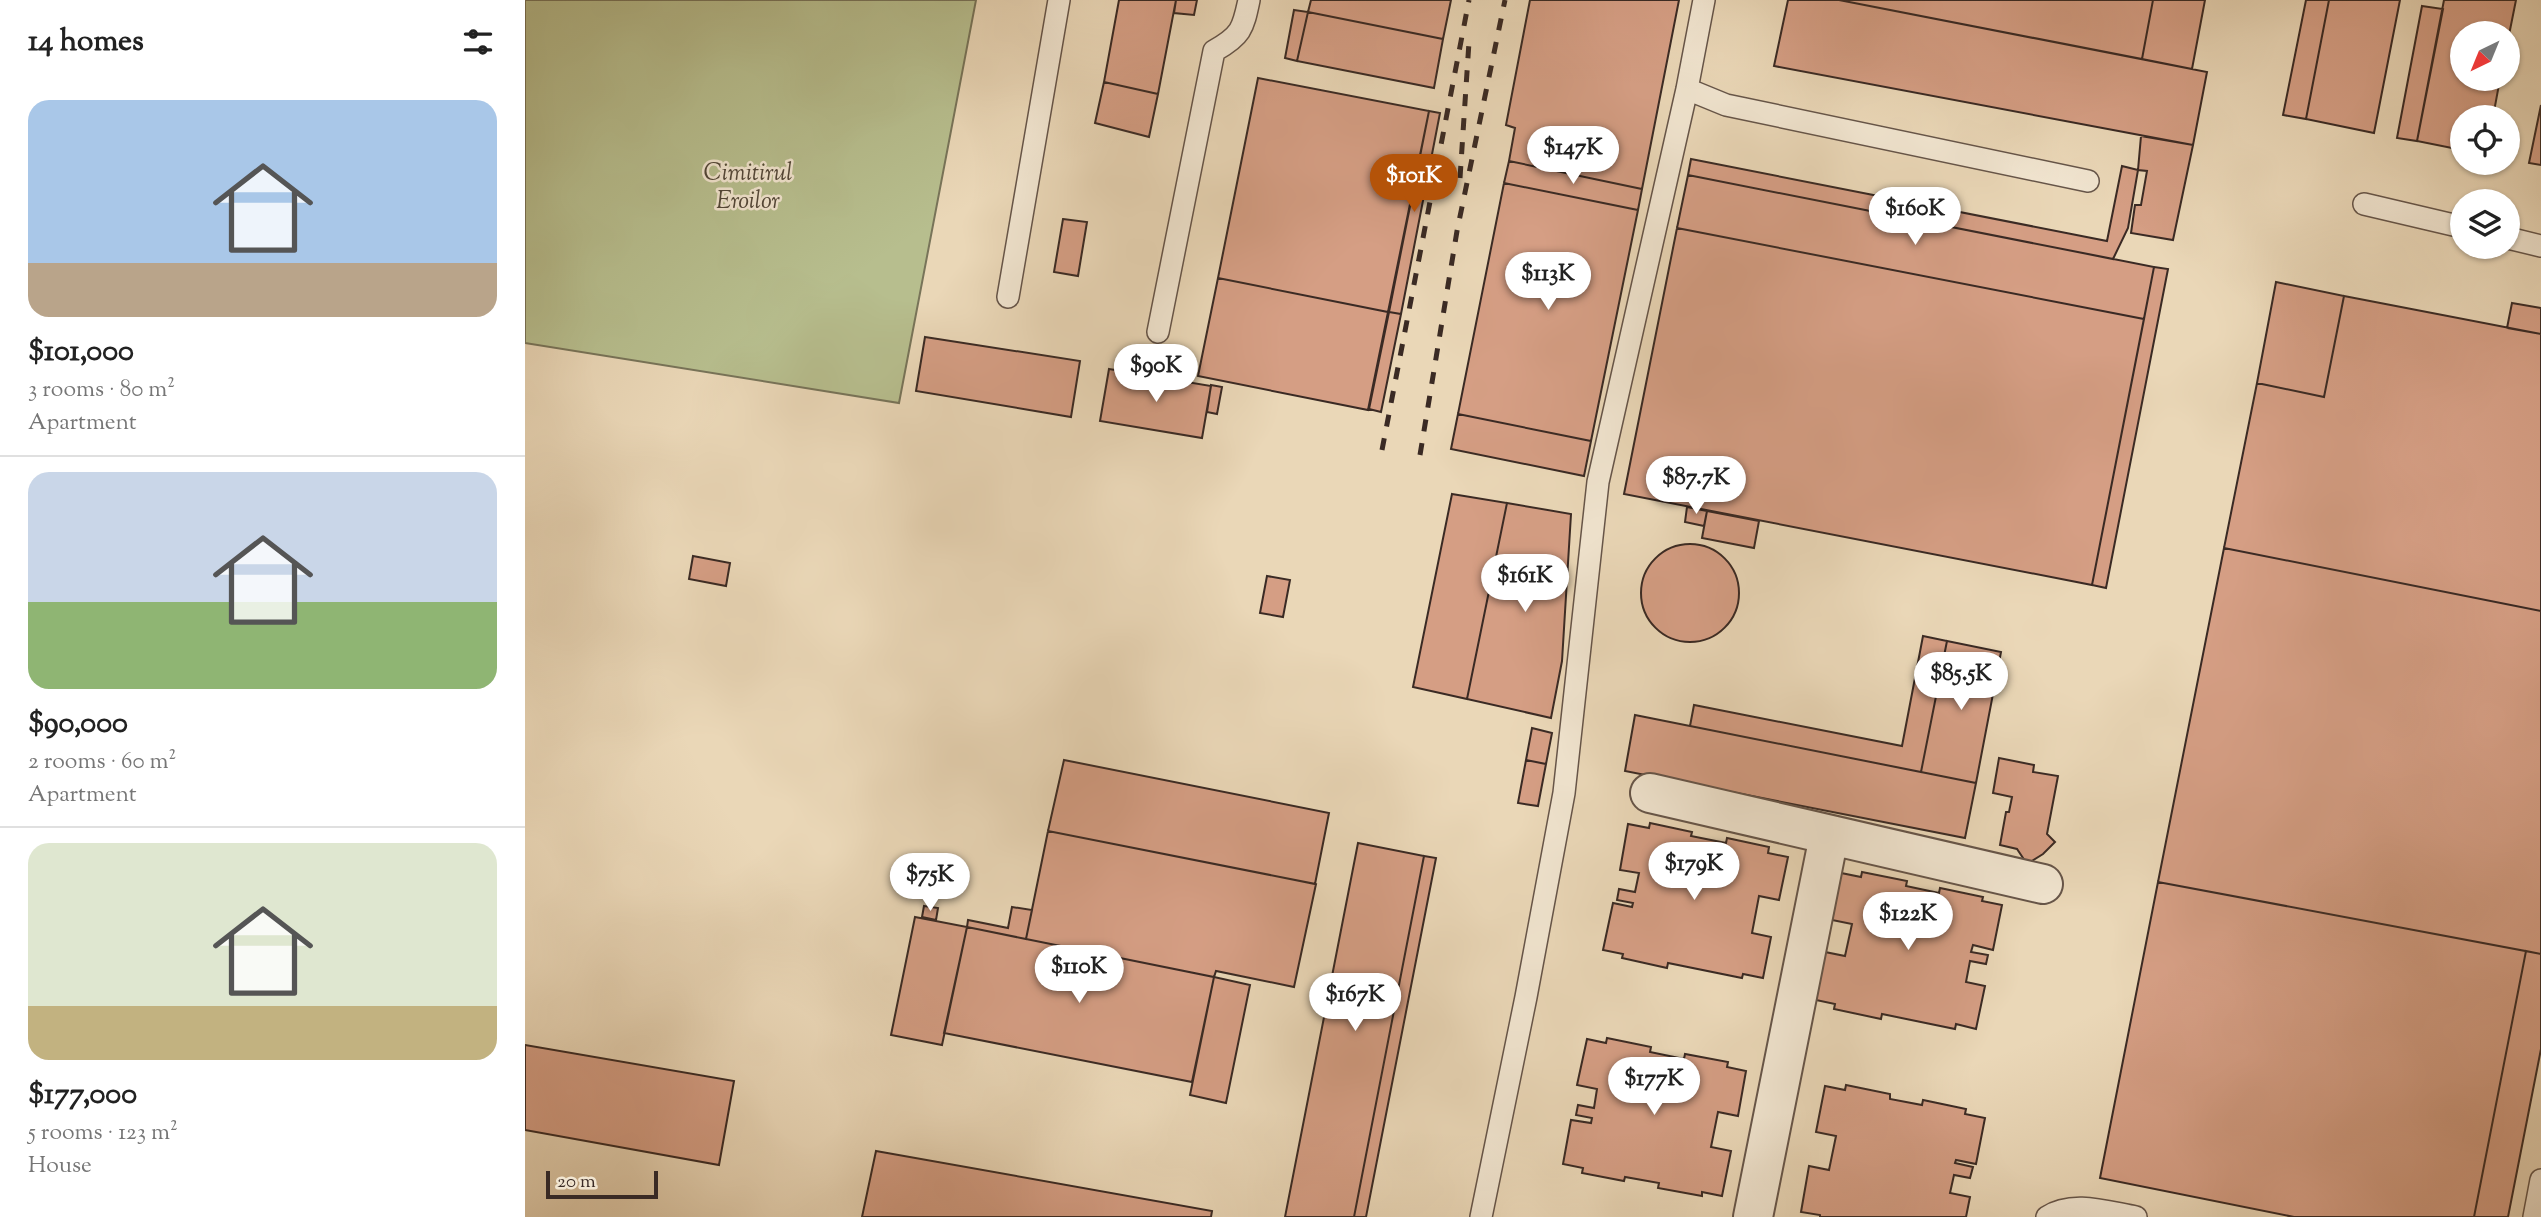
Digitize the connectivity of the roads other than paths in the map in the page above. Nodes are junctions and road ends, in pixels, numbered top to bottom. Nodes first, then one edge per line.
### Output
1 (1059, 0) edge
2 (1249, 0) edge
3 (1704, 0) edge
4 (1687, 89) junction
5 (2088, 181) dead end
6 (2364, 204) dead end
7 (2450, 224) edge
8 (2520, 241) edge
9 (2541, 246) edge
10 (1008, 298) dead end
11 (1158, 332) dead end
12 (1650, 793) dead end
13 (1829, 836) junction
14 (2043, 884) dead end
15 (2541, 1180) edge
16 (1481, 1217) edge
17 (1753, 1217) edge
18 (2047, 1217) edge
19 (2136, 1217) edge
20 (2534, 1217) edge

1 - 10 lane
2 - 11 lane
3 - 4 lane
4 - 5 lane
4 - 16 lane
6 - 7 lane
8 - 9 lane
12 - 13 street
13 - 14 street
13 - 17 street
15 - 20 lane
18 - 19 lane

